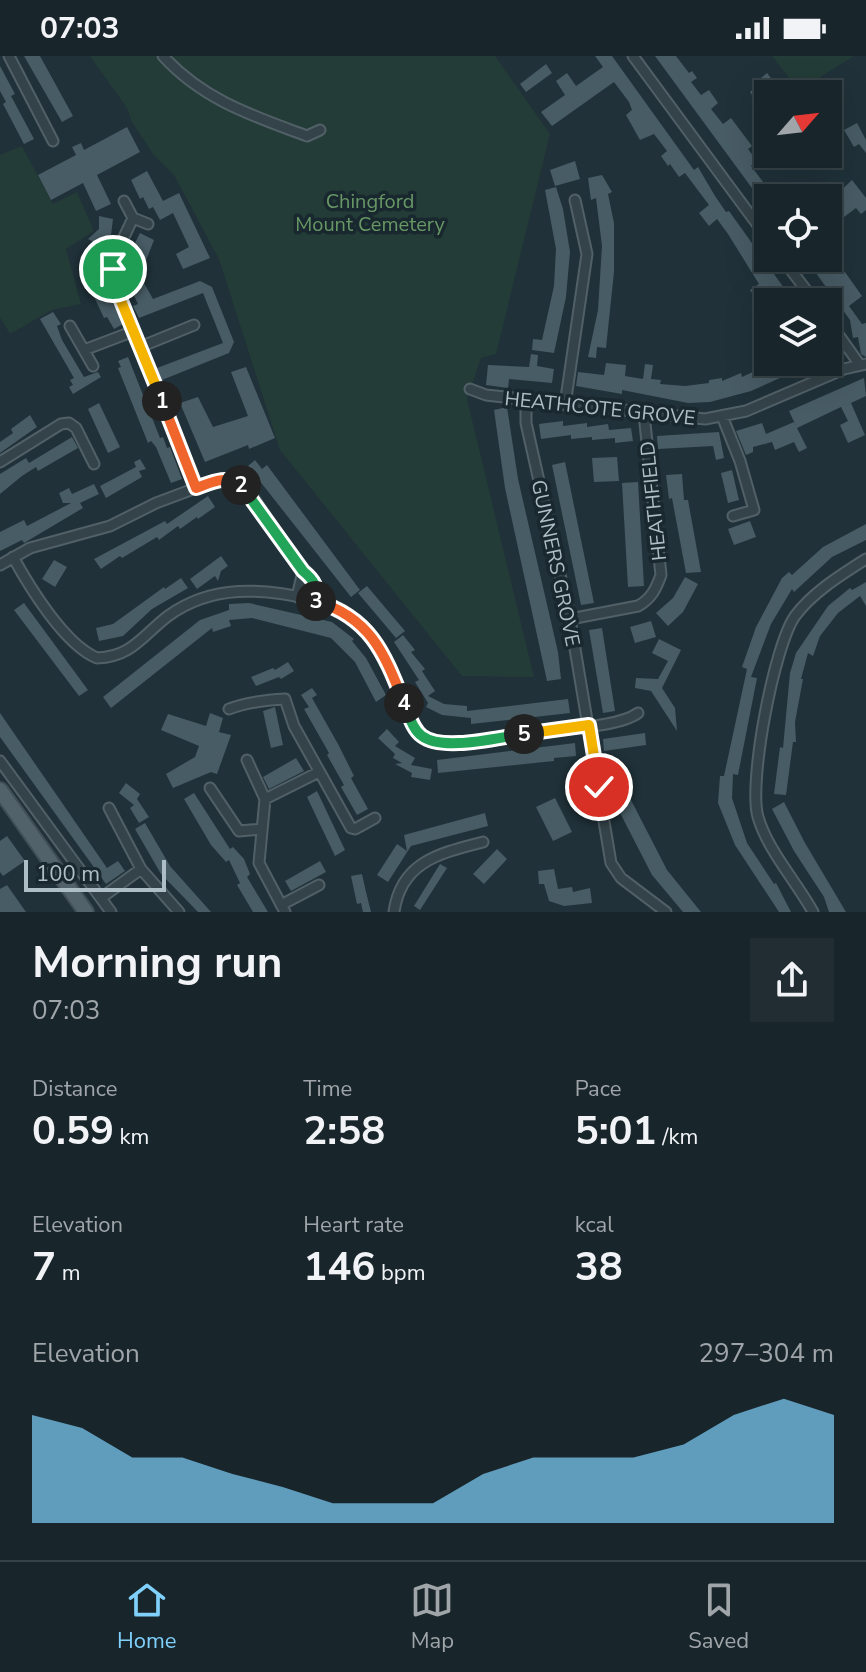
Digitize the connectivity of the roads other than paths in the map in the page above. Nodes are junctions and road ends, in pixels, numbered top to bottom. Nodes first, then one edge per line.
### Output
1 (9, 56) edge
2 (163, 56) edge
3 (633, 56) edge
4 (320, 130) dead end
5 (53, 141) dead end
6 (575, 200) dead end
7 (124, 201) dead end
8 (133, 218) junction
9 (754, 220) edge
10 (148, 224) dead end
11 (194, 325) dead end
12 (70, 326) dead end
13 (134, 331) junction
14 (842, 338) edge
15 (140, 347) junction
16 (84, 350) junction
17 (863, 365) edge
18 (93, 366) dead end
19 (470, 389) dead end
20 (526, 400) junction
21 (565, 405) junction
22 (644, 414) junction
23 (722, 416) junction
24 (0, 462) edge
25 (94, 464) dead end
26 (196, 488) junction
27 (733, 516) dead end
28 (13, 557) junction
29 (866, 559) edge
30 (0, 565) edge
31 (303, 571) junction
32 (297, 597) junction
33 (316, 601) junction
34 (570, 619) junction
35 (229, 709) dead end
36 (638, 713) dead end
37 (589, 725) junction
38 (247, 760) dead end
39 (0, 761) edge
40 (319, 772) junction
41 (210, 788) dead end
42 (0, 790) edge
43 (265, 799) junction
44 (109, 808) dead end
45 (375, 818) dead end
46 (262, 829) junction
47 (483, 842) dead end
48 (141, 869) junction
49 (319, 885) dead end
50 (101, 898) junction
51 (283, 909) edge
52 (86, 912) edge
53 (111, 912) edge
54 (179, 912) edge
55 (394, 912) edge
56 (666, 912) edge
57 (813, 912) edge

1 - 5 street
2 - 4 street
3 - 9 street
6 - 21 street
7 - 8 street
8 - 10 street
8 - 13 street
11 - 15 street
12 - 16 street
13 - 15 street
13 - 16 street
14 - 17 street
15 - 26 street
16 - 18 street
17 - 23 street, HEATHCOTE GROVE
19 - 20 street, HEATHCOTE GROVE
20 - 21 street, HEATHCOTE GROVE
20 - 34 street, GUNNERS GROVE
21 - 22 street, HEATHCOTE GROVE
22 - 23 street, HEATHCOTE GROVE
22 - 34 street, HEATHFIELD
23 - 27 street
24 - 25 street
26 - 28 street
26 - 31 street
28 - 30 street
28 - 32 street
29 - 57 street
31 - 32 street
31 - 33 street
32 - 33 street
33 - 37 street
34 - 37 street, GUNNERS GROVE
35 - 40 street
36 - 37 street
37 - 56 street, GUNNERS GROVE
38 - 43 street
39 - 50 street
40 - 43 street
40 - 45 street
41 - 46 street
42 - 52 main road
43 - 46 street
44 - 48 street
46 - 51 street
47 - 55 street
48 - 50 street
48 - 54 street
49 - 51 street
50 - 53 street

